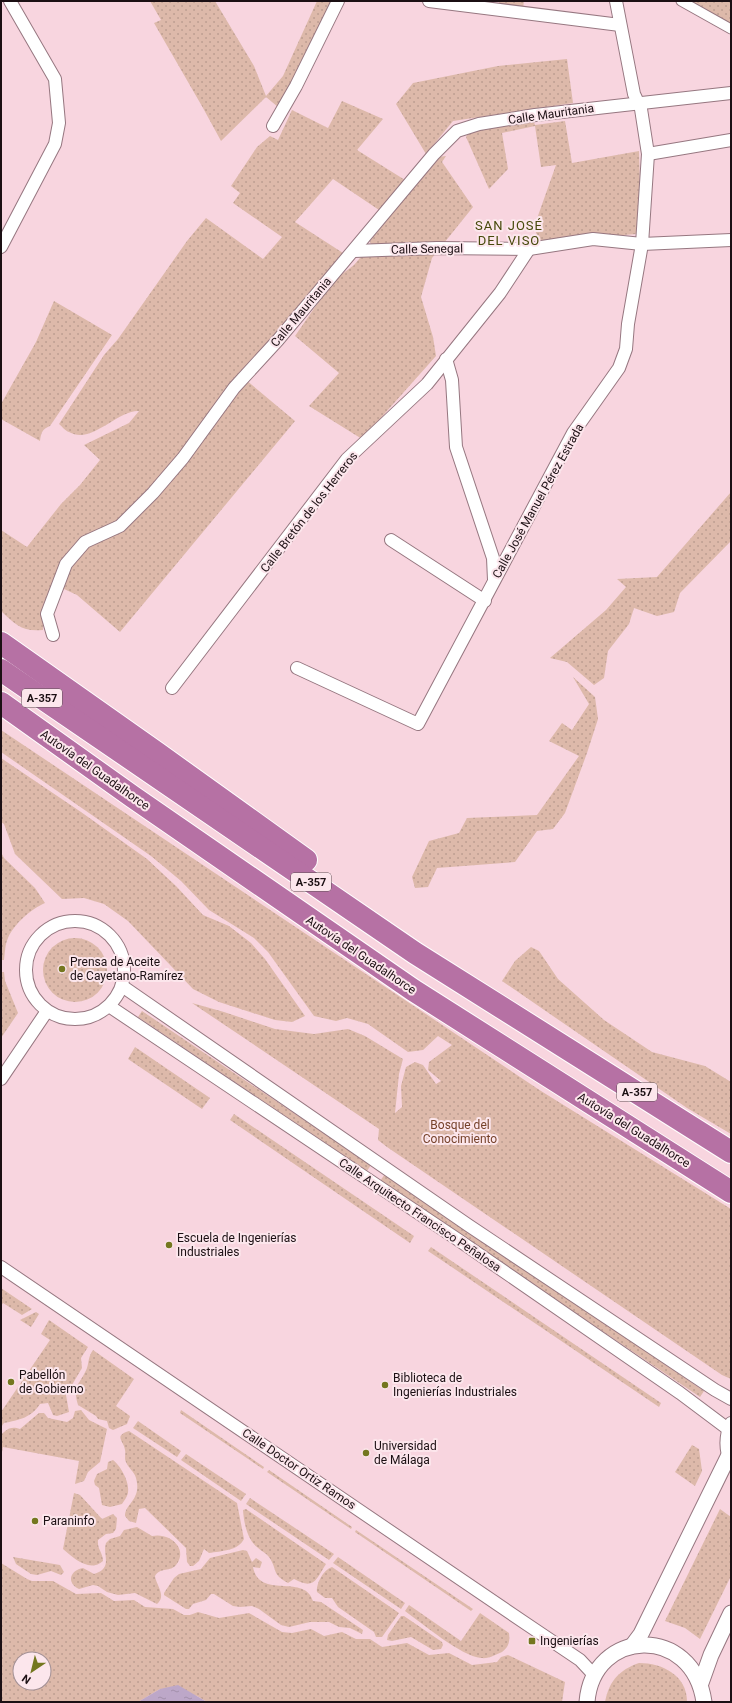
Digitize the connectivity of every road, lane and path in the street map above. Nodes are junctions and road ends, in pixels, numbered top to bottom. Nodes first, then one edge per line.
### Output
1 (10, 1) edge
2 (338, 1) edge
3 (429, 1) edge
4 (616, 1) edge
5 (681, 1) edge
6 (689, 1) edge
7 (731, 24) edge
8 (620, 26) junction
9 (731, 29) edge
10 (731, 93) edge
11 (638, 103) junction
12 (273, 126) dead end
13 (731, 140) edge
14 (648, 154) junction
15 (731, 240) edge
16 (642, 244) junction
17 (1, 247) edge
18 (529, 249) junction
19 (354, 251) junction
20 (446, 359) junction
21 (391, 540) dead end
22 (494, 581) junction
23 (485, 601) junction
24 (53, 635) dead end
25 (1, 643) edge
26 (297, 668) dead end
27 (1, 670) edge
28 (172, 688) dead end
29 (1, 703) edge
30 (1, 709) edge
31 (111, 782) junction
32 (122, 986) junction
33 (109, 1006) junction
34 (47, 1011) junction
35 (543, 1033) junction
36 (1, 1079) edge
37 (731, 1152) edge
38 (731, 1192) edge
39 (1, 1267) edge
40 (731, 1399) edge
41 (730, 1426) edge
42 (729, 1461) edge
43 (731, 1613) edge
44 (632, 1646) junction
45 (594, 1675) junction
46 (700, 1683) junction
47 (588, 1702) edge
48 (704, 1702) edge

1 - 17 street
2 - 12 street
3 - 8 street
4 - 8 street, Calle José Manuel Pérez Estrada
5 - 9 street
6 - 7 street
8 - 11 street, Calle José Manuel Pérez Estrada
10 - 11 street, Calle Mauritania
11 - 14 street, Calle José Manuel Pérez Estrada
11 - 19 street, Calle Mauritania
13 - 14 street
14 - 16 street, Calle José Manuel Pérez Estrada
15 - 16 street, Calle Senegal
16 - 18 street, Calle Senegal
16 - 22 street, Calle José Manuel Pérez Estrada
18 - 19 street, Calle Senegal
18 - 20 street, Calle Bretón de los Herreros
19 - 24 street, Calle Mauritania
20 - 22 street
20 - 28 street, Calle Bretón de los Herreros
21 - 23 street
22 - 23 street, Calle José Manuel Pérez Estrada
23 - 26 street, Calle José Manuel Pérez Estrada
25 - 35 highway
27 - 35 highway, A-357
29 - 31 highway, Autovía del Guadalhorce / A-357
30 - 31 highway
31 - 38 highway, Autovía del Guadalhorce / A-357
32 - 33 street
32 - 34 street
32 - 40 street, Calle Arquitecto Francisco Peñalosa
33 - 34 street
33 - 41 street, Calle Arquitecto Francisco Peñalosa
34 - 36 street
35 - 37 highway, A-357
39 - 45 street, Calle Doctor Ortiz Ramos
41 - 42 street
42 - 44 street
43 - 46 street
44 - 45 street
44 - 46 street
45 - 47 street
46 - 48 street

